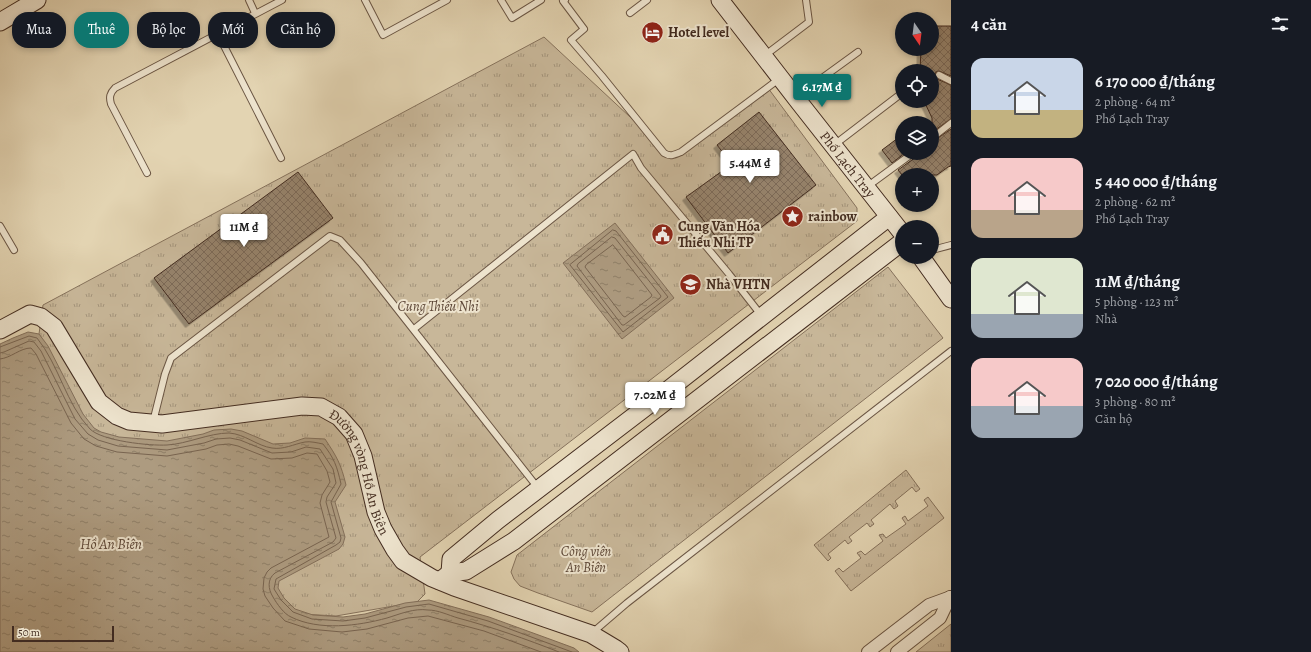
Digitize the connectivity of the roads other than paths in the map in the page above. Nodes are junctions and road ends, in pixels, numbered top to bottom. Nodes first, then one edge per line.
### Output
1 (37, 0) edge
2 (249, 0) edge
3 (282, 0) edge
4 (365, 0) edge
5 (447, 0) edge
6 (500, 0) edge
7 (541, 0) edge
8 (564, 0) edge
9 (647, 0) edge
10 (720, 0) edge
11 (806, 0) edge
12 (255, 12) edge
13 (257, 12) edge
14 (630, 13) dead end
15 (0, 22) edge
16 (208, 39) edge
17 (225, 48) edge
18 (858, 52) dead end
19 (764, 56) junction
20 (939, 75) dead end
21 (780, 78) junction
22 (951, 81) edge
23 (795, 98) junction
24 (895, 98) edge
25 (951, 123) edge
26 (939, 132) edge
27 (832, 146) junction
28 (281, 158) dead end
29 (903, 160) edge
30 (147, 173) dead end
31 (866, 187) junction
32 (889, 217) junction
33 (895, 224) edge
34 (0, 226) edge
35 (951, 245) edge
36 (895, 247) edge
37 (939, 248) edge
38 (14, 250) dead end
39 (926, 264) edge
40 (951, 299) edge
41 (762, 317) junction
42 (414, 329) junction
43 (0, 330) edge
44 (951, 351) edge
45 (660, 397) junction
46 (674, 417) junction
47 (152, 424) junction
48 (539, 489) junction
49 (445, 577) junction
50 (951, 597) edge
51 (591, 634) junction
52 (620, 652) edge
53 (868, 652) edge
54 (897, 652) edge

1 - 15 main road
2 - 12 lane
3 - 13 lane
4 - 5 lane
6 - 7 lane
8 - 21 lane
9 - 14 lane
10 - 19 main road, Phố Lạch Tray
11 - 19 lane
16 - 30 lane
17 - 28 lane
18 - 23 lane
19 - 21 main road, Phố Lạch Tray
20 - 22 lane
21 - 23 main road, Phố Lạch Tray
23 - 27 main road, Phố Lạch Tray
24 - 27 lane
25 - 26 lane
27 - 31 main road, Phố Lạch Tray
29 - 31 lane
31 - 32 main road, Phố Lạch Tray
32 - 33 main road, Phố Lạch Tray
32 - 41 main road
34 - 38 lane
35 - 37 lane
36 - 46 main road
39 - 40 main road
41 - 42 lane
41 - 45 main road
42 - 47 lane
42 - 48 lane
43 - 47 main road, Đường vòng Hồ An Biên
44 - 51 lane
45 - 46 main road
45 - 48 main road
46 - 49 main road
47 - 49 main road, Đường vòng Hồ An Biên
48 - 49 main road
49 - 51 main road, Đường vòng Hồ An Biên
50 - 53 street
50 - 54 street
51 - 52 main road, Đường vòng Hồ An Biên

